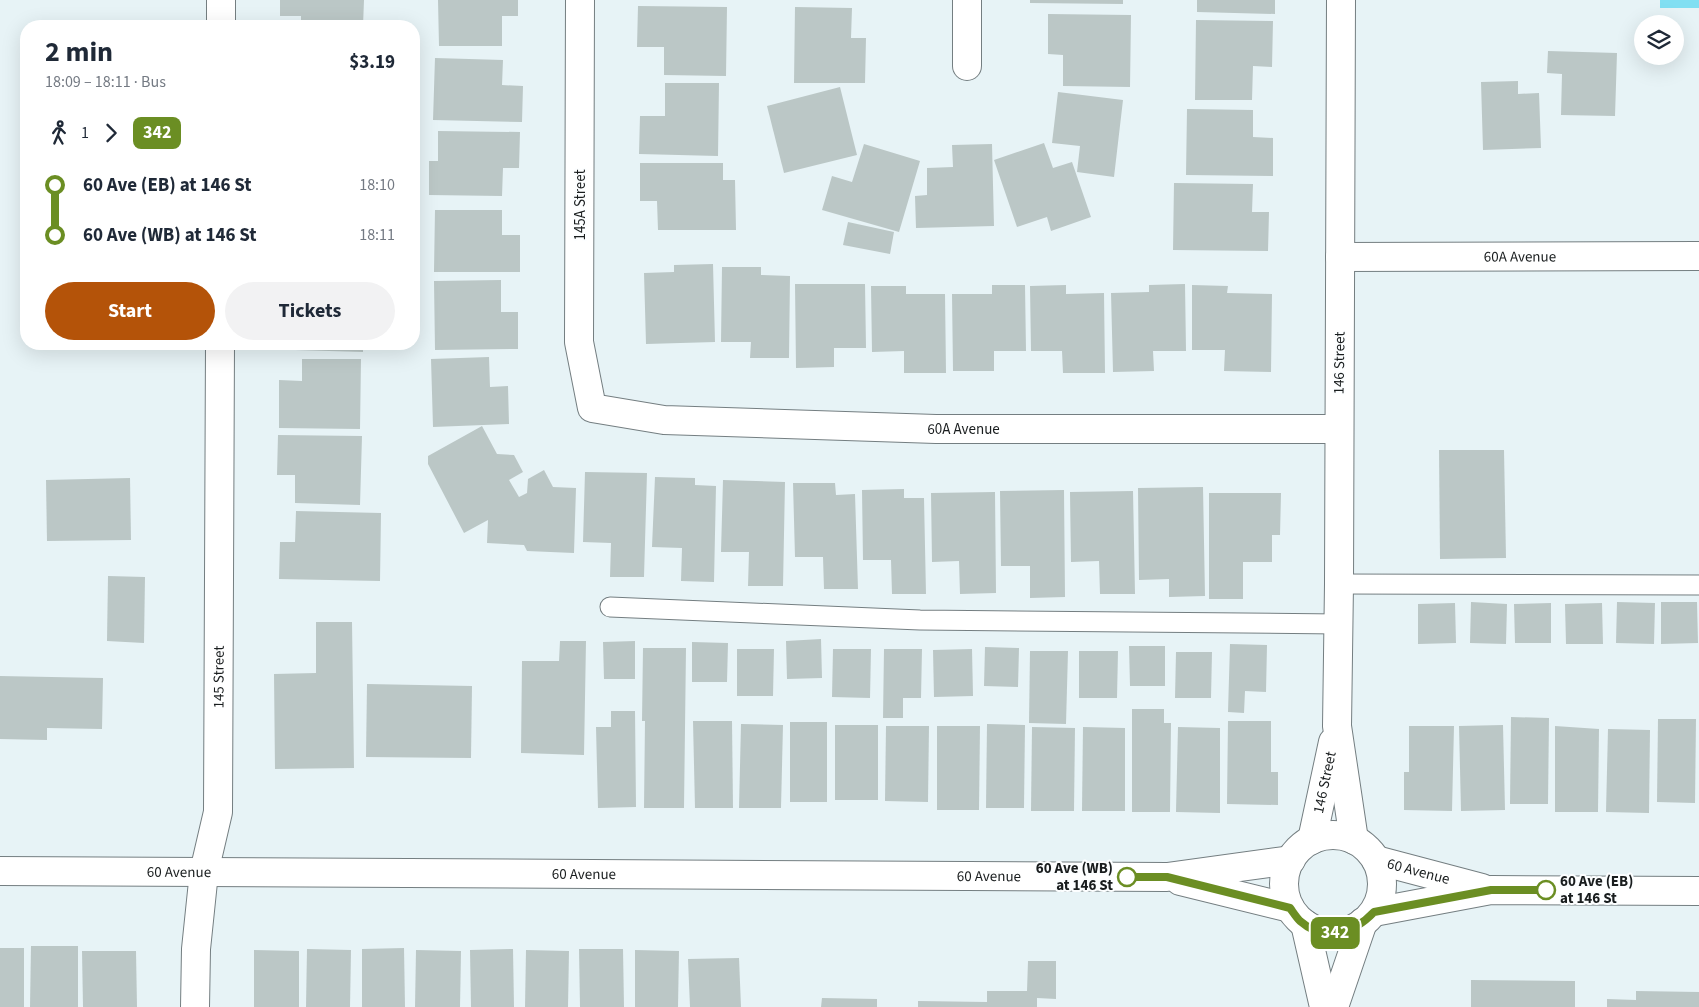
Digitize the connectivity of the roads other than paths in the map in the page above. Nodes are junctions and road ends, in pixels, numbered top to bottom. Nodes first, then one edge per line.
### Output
1 (221, 0) edge
2 (580, 0) edge
3 (967, 0) edge
4 (1341, 0) edge
5 (220, 20) edge
6 (967, 66) dead end
7 (1699, 256) edge
8 (1340, 257) junction
9 (220, 350) edge
10 (592, 408) joint
11 (1338, 429) junction
12 (1339, 584) junction
13 (1699, 585) edge
14 (610, 607) dead end
15 (1339, 624) junction
16 (1337, 726) junction
17 (1312, 840) junction
18 (1354, 840) junction
19 (1291, 860) junction
20 (1376, 860) junction
21 (0, 871) edge
22 (204, 872) junction
23 (1167, 877) junction
24 (1491, 890) junction
25 (1699, 891) edge
26 (1298, 916) junction
27 (1369, 917) junction
28 (195, 1007) edge
29 (1324, 1007) edge
30 (1334, 1007) edge

1 - 5 street
2 - 10 street, 145A Street
3 - 6 street
4 - 8 street, 146 Street
7 - 8 street, 60A Avenue
8 - 11 street, 146 Street
9 - 22 street, 145 Street
10 - 11 street, 60A Avenue
11 - 12 street, 146 Street
12 - 13 lane
12 - 15 street, 146 Street
14 - 15 lane
15 - 16 street, 146 Street
16 - 17 street, 146 Street
16 - 18 street, 146 Street
17 - 18 street
17 - 19 street
18 - 20 street
19 - 23 street, 60 Avenue
19 - 26 street
20 - 24 street, 60 Avenue
20 - 27 street
21 - 22 street, 60 Avenue
22 - 23 street, 60 Avenue
22 - 28 street, 145 Street
23 - 26 street, 60 Avenue
24 - 25 street, 60 Avenue
24 - 27 street, 60 Avenue
26 - 27 street
26 - 29 street
27 - 30 street

